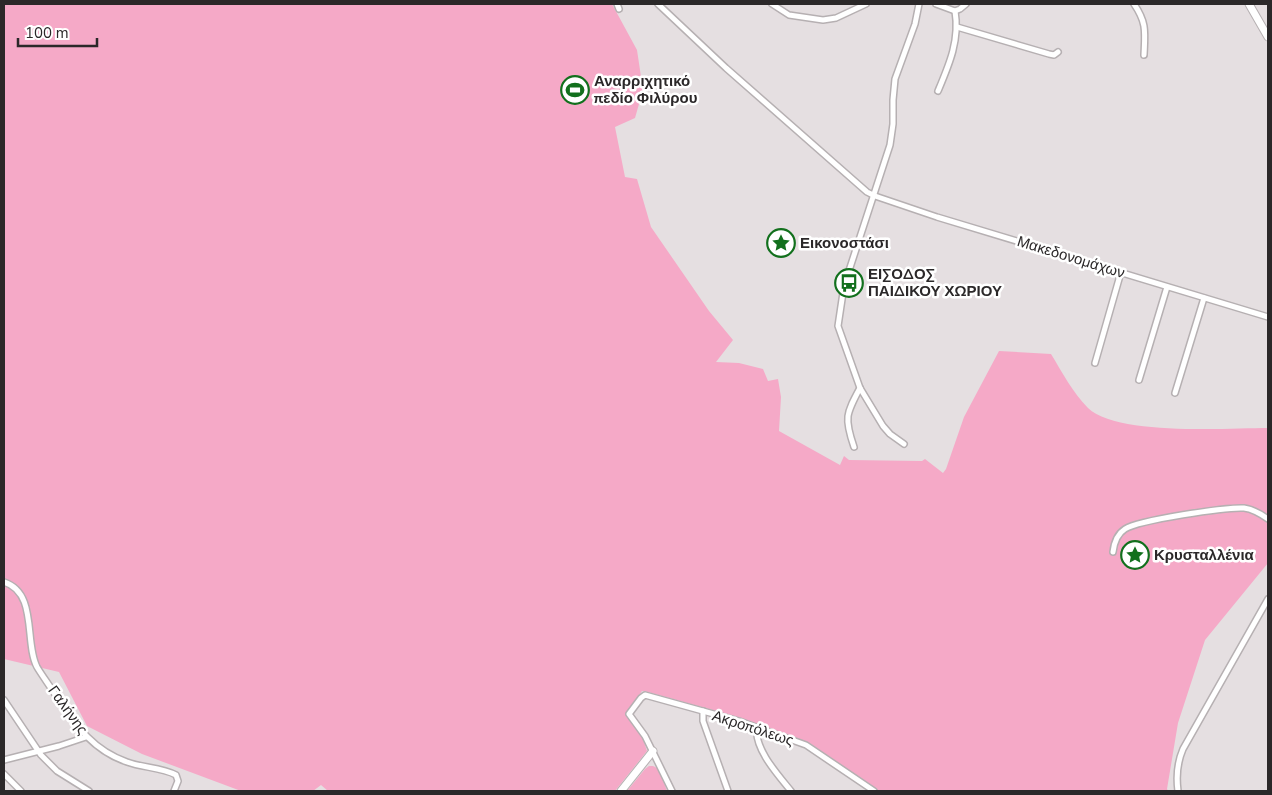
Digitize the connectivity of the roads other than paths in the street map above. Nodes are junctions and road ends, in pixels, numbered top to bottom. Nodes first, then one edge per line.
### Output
1 (658, 4) edge
2 (772, 4) edge
3 (866, 4) edge
4 (919, 4) edge
5 (936, 4) edge
6 (966, 4) edge
7 (1134, 4) edge
8 (1249, 4) edge
9 (955, 11) junction
10 (957, 27) junction
11 (1268, 37) edge
12 (1058, 52) dead end
13 (1144, 55) dead end
14 (938, 91) dead end
15 (874, 196) junction
16 (1121, 272) junction
17 (1167, 287) junction
18 (1204, 298) junction
19 (1268, 317) edge
20 (1094, 363) dead end
21 (1139, 380) dead end
22 (860, 388) junction
23 (1175, 393) dead end
24 (904, 444) dead end
25 (854, 447) dead end
26 (1268, 519) edge
27 (1113, 552) dead end
28 (4, 582) edge
29 (1268, 599) edge
30 (4, 700) edge
31 (703, 711) junction
32 (758, 728) junction
33 (86, 737) junction
34 (653, 751) junction
35 (38, 752) junction
36 (4, 760) edge
37 (4, 774) edge
38 (21, 791) edge
39 (89, 791) edge
40 (174, 791) edge
41 (621, 791) edge
42 (672, 791) edge
43 (728, 791) edge
44 (791, 791) edge
45 (874, 791) edge
46 (1178, 791) edge

1 - 15 street
2 - 3 street
4 - 15 street
5 - 9 street
6 - 9 street
7 - 13 street
8 - 11 street
9 - 10 street
10 - 12 street
10 - 14 street
15 - 16 street, Μακεδονομάχων
15 - 22 street
16 - 17 street, Μακεδονομάχων
16 - 20 street
17 - 18 street, Μακεδονομάχων
17 - 21 street
18 - 19 street, Μακεδονομάχων
18 - 23 street
22 - 24 street
22 - 25 street
26 - 27 street
28 - 33 street, Γαλήνης
29 - 46 street
30 - 35 street
31 - 32 street, Ακροπόλεως
31 - 34 street, Ακροπόλεως
31 - 43 street
32 - 44 street
32 - 45 street, Ακροπόλεως
33 - 35 street
33 - 40 street, Γαλήνης
34 - 41 street
34 - 42 street
35 - 36 street
35 - 39 street
37 - 38 street

